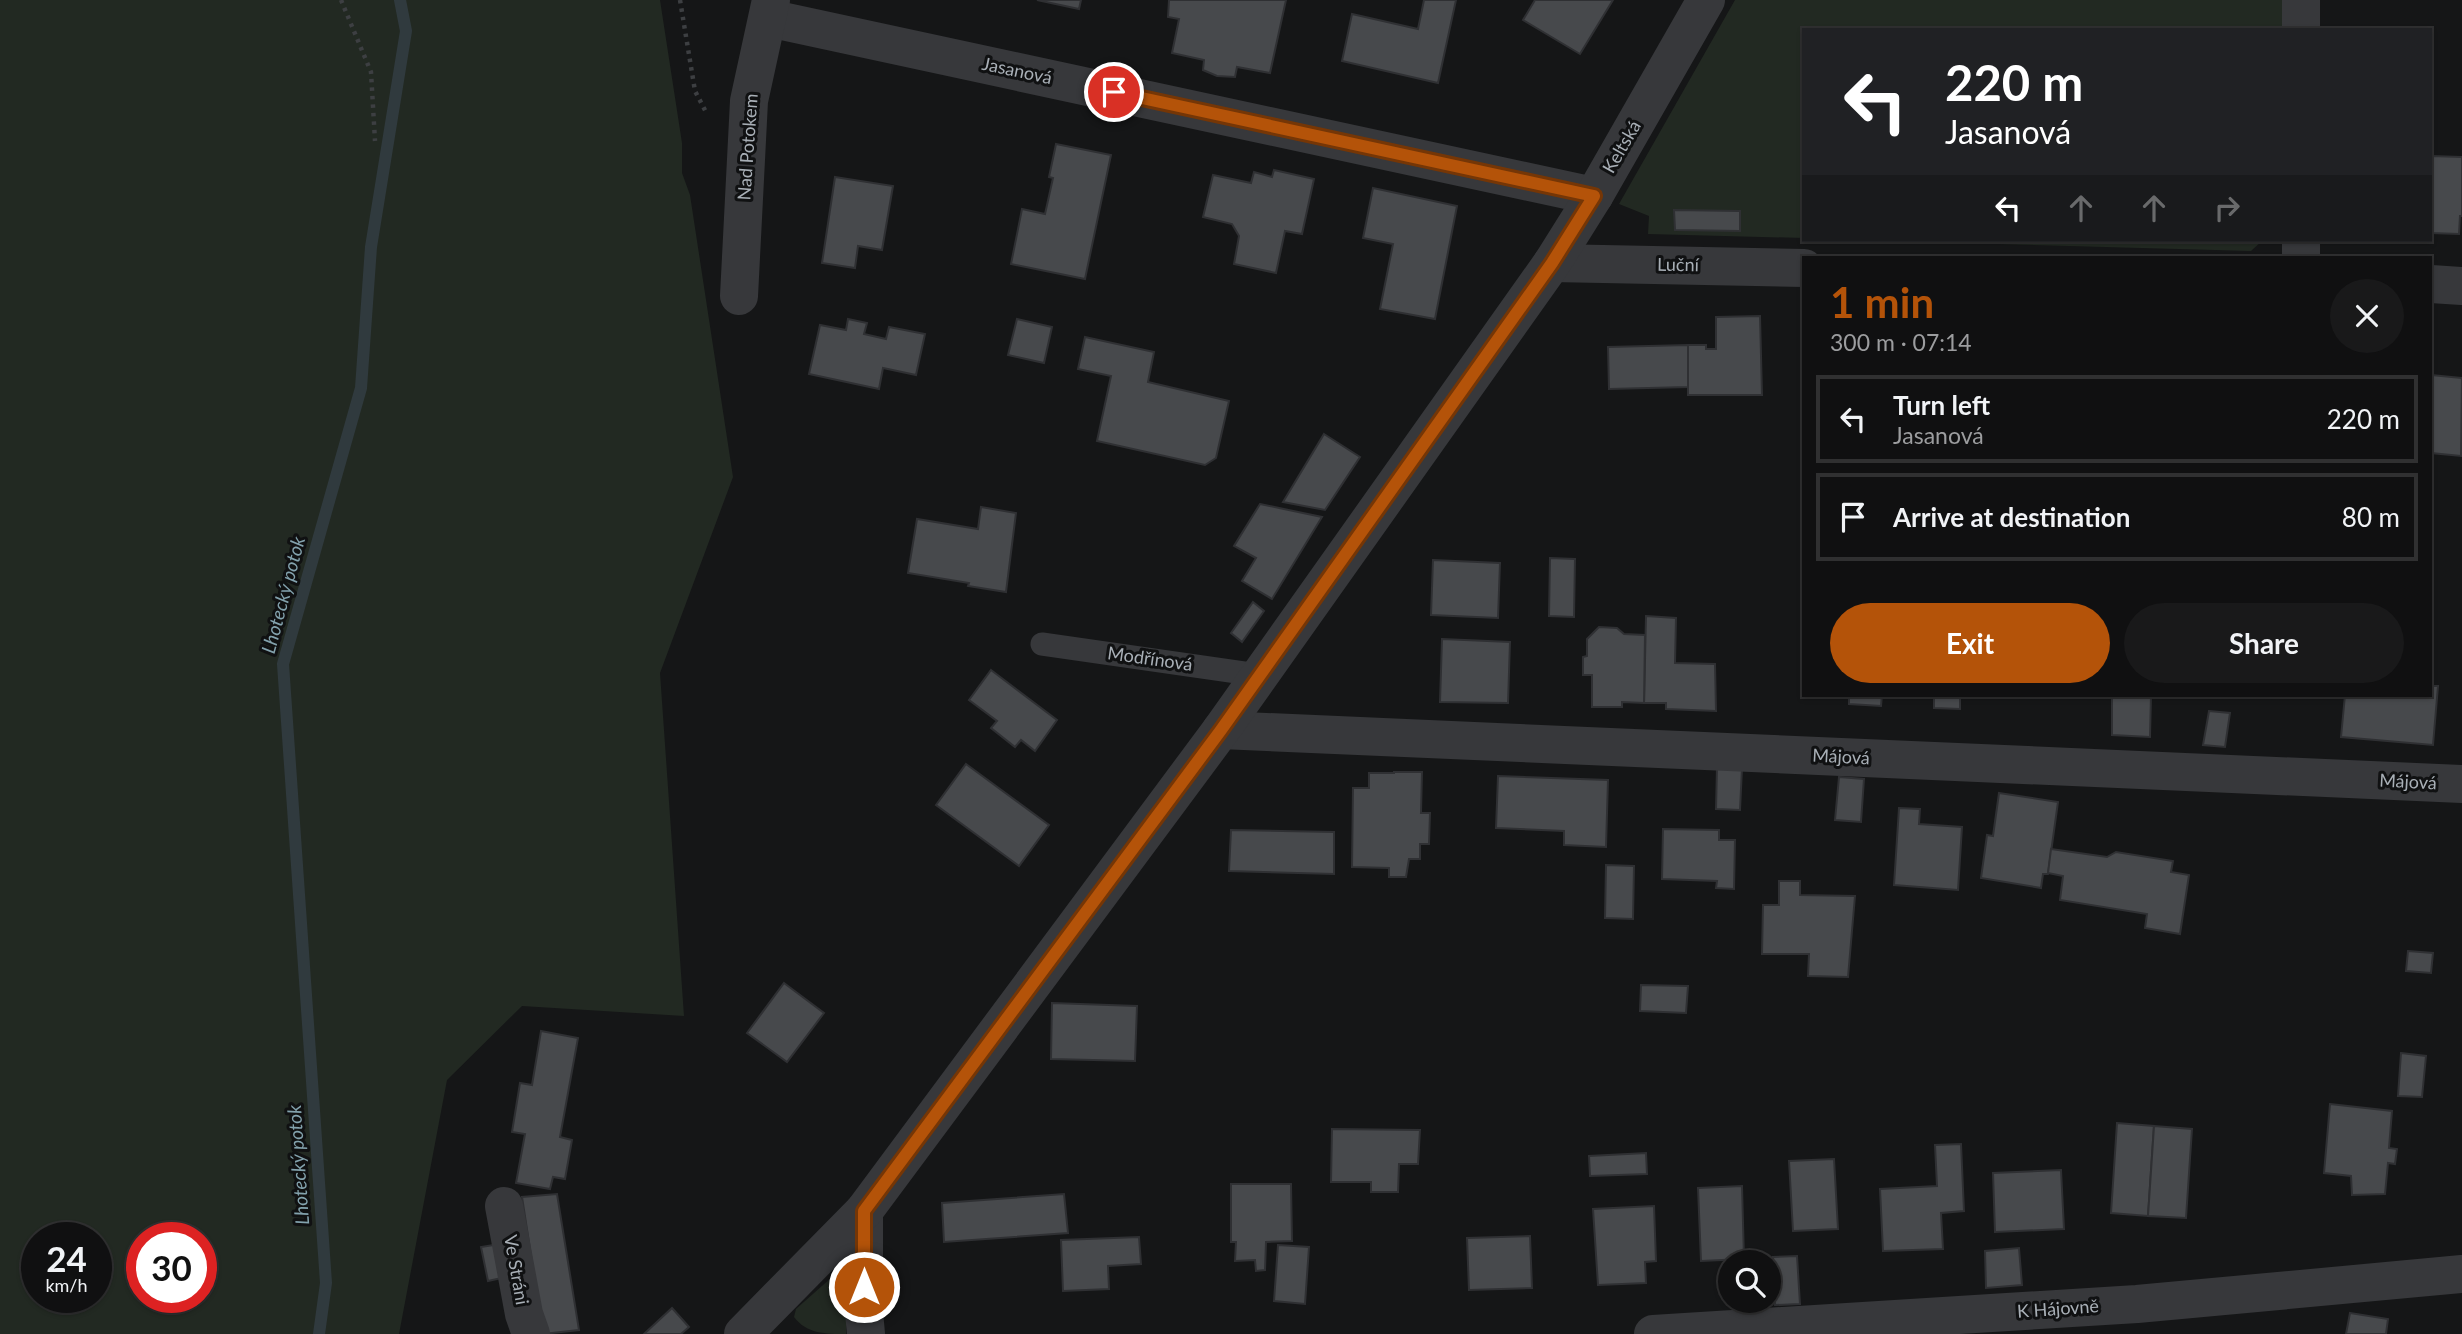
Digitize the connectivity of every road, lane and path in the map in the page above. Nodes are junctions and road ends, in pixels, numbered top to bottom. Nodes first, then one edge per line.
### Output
1 (341, 0) edge
2 (680, 0) edge
3 (1706, 0) edge
4 (2301, 0) edge
5 (770, 9) edge
6 (2301, 28) edge
7 (713, 125) dead end
8 (375, 141) dead end
9 (1594, 196) junction
10 (1552, 263) junction
11 (1802, 268) edge
12 (2432, 284) edge
13 (2462, 286) edge
14 (739, 296) dead end
15 (1042, 644) dead end
16 (1258, 675) junction
17 (1221, 730) junction
18 (2462, 784) edge
19 (504, 1206) dead end
20 (864, 1211) junction
21 (2462, 1274) edge
22 (2134, 1319) edge
23 (748, 1333) edge
24 (531, 1334) edge
25 (866, 1334) edge
26 (1653, 1334) edge

1 - 8 path
2 - 7 path
3 - 9 street, Keltská
4 - 6 street
5 - 9 street, Jasanová
5 - 14 street, Nad Potokem
9 - 10 street, Keltská
10 - 11 street, Luční
10 - 16 street, Keltská
12 - 13 street
15 - 16 lane, Modřínová
16 - 17 street, Keltská
17 - 18 street, Májová
17 - 20 street, Keltská
19 - 24 street, Ve Stráni
20 - 23 street, Keltská
20 - 25 street
21 - 22 street, K Hájovně
22 - 26 street, K Hájovně

